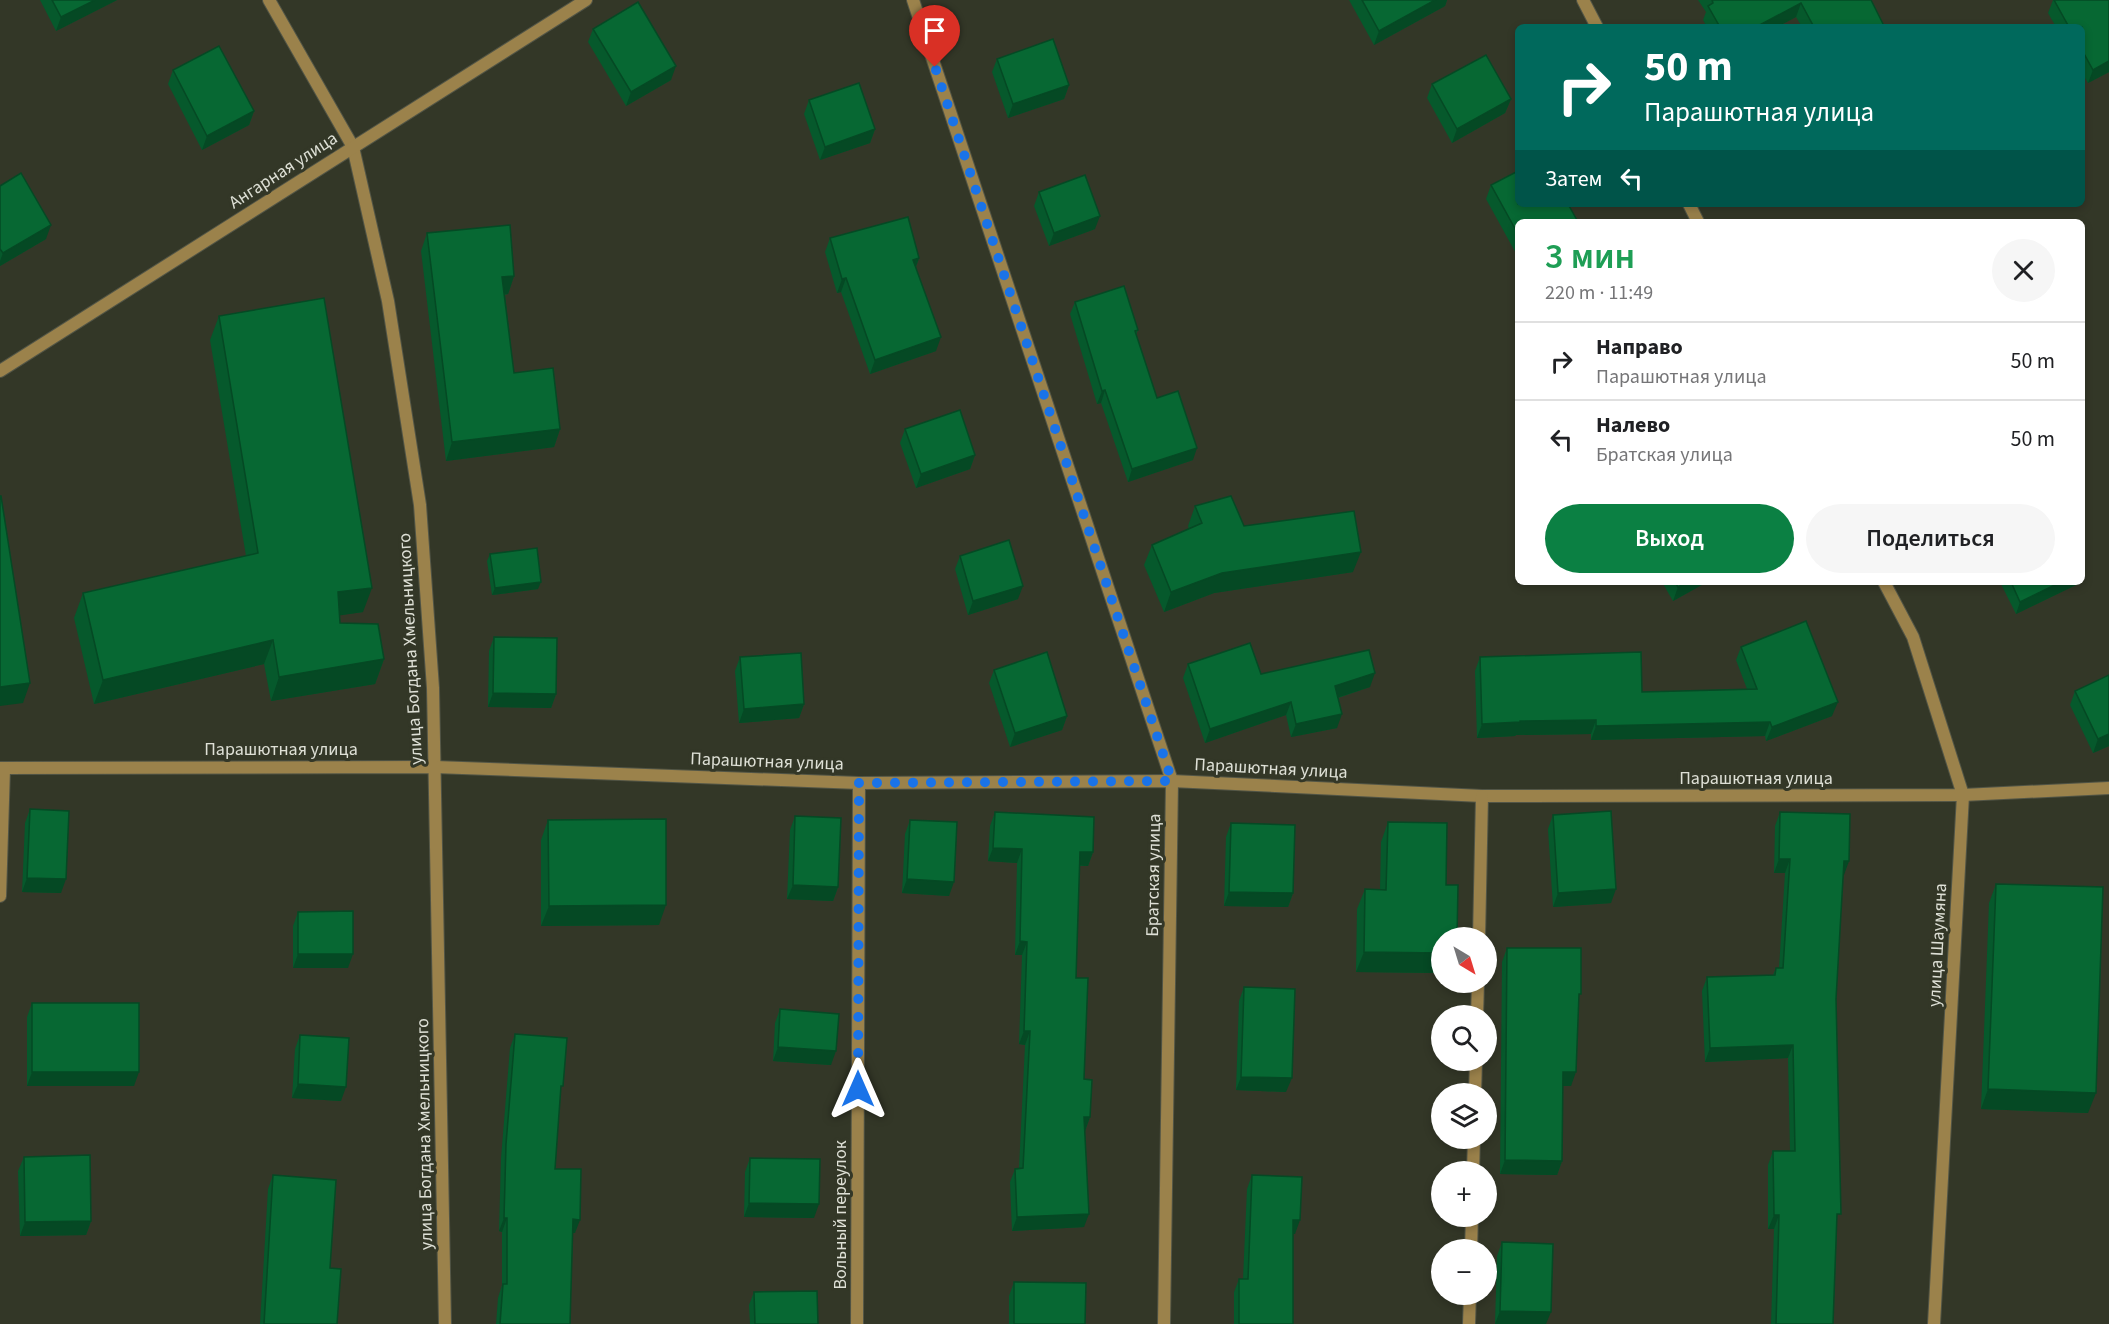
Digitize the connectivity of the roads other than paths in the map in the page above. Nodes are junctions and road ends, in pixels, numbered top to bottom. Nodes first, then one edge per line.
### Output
1 (269, 0) edge
2 (586, 0) edge
3 (913, 0) edge
4 (1583, 0) edge
5 (1595, 24) edge
6 (353, 147) junction
7 (0, 370) edge
8 (1886, 585) edge
9 (435, 767) junction
10 (2, 768) edge
11 (1172, 781) junction
12 (859, 783) junction
13 (2109, 788) edge
14 (1963, 795) junction
15 (1482, 796) junction
16 (0, 896) edge
17 (1479, 927) edge
18 (1470, 1305) edge
19 (445, 1324) edge
20 (857, 1324) edge
21 (1164, 1324) edge
22 (1469, 1324) edge
23 (1934, 1324) edge

1 - 6 street, улица Богдана Хмельницкого
2 - 6 street, Ангарная улица
3 - 11 street, Братская улица
4 - 5 street
6 - 7 street, Ангарная улица
6 - 9 street, улица Богдана Хмельницкого
8 - 14 street, улица Шаумяна
9 - 10 street, Парашютная улица
9 - 12 street, Парашютная улица
9 - 19 street, улица Богдана Хмельницкого
10 - 16 street
11 - 12 street, Парашютная улица
11 - 15 street, Парашютная улица
11 - 21 street, Братская улица
12 - 20 street, Вольный переулок
13 - 14 street, Парашютная улица
14 - 15 street, Парашютная улица
14 - 23 street, улица Шаумяна
15 - 17 street
18 - 22 street

